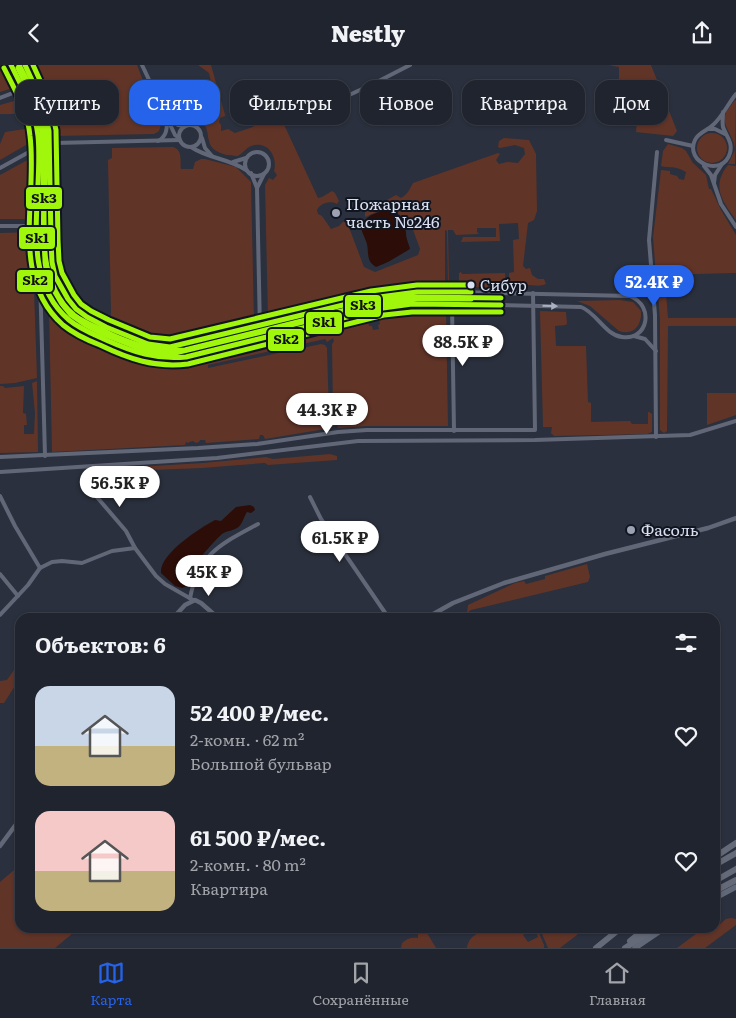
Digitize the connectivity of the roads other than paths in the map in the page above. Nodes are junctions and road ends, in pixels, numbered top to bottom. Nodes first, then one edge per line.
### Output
1 (11, 65) edge
2 (25, 65) edge
3 (142, 65) edge
4 (410, 65) edge
5 (18, 80) edge
6 (32, 80) edge
7 (149, 80) edge
8 (15, 93) edge
9 (350, 95) edge
10 (736, 95) edge
11 (0, 98) edge
12 (723, 112) junction
13 (35, 125) edge
14 (48, 125) edge
15 (166, 125) edge
16 (170, 125) edge
17 (180, 125) edge
18 (184, 126) junction
19 (708, 129) junction
20 (202, 135) junction
21 (727, 136) junction
22 (179, 139) junction
23 (666, 139) dead end
24 (157, 141) junction
25 (51, 144) junction
26 (693, 146) junction
27 (38, 147) junction
28 (191, 147) junction
29 (657, 152) dead end
30 (214, 157) junction
31 (246, 158) junction
32 (233, 162) junction
33 (722, 163) junction
34 (703, 164) junction
35 (0, 168) edge
36 (250, 173) junction
37 (264, 173) junction
38 (714, 185) junction
39 (257, 187) junction
40 (38, 226) junction
41 (0, 227) edge
42 (736, 227) edge
43 (40, 273) junction
44 (533, 293) junction
45 (54, 302) junction
46 (452, 304) junction
47 (42, 305) junction
48 (642, 305) junction
49 (533, 306) junction
50 (655, 315) junction
51 (260, 325) junction
52 (124, 335) junction
53 (634, 336) junction
54 (262, 338) junction
55 (120, 347) junction
56 (656, 351) junction
57 (736, 421) edge
58 (454, 431) junction
59 (656, 437) junction
60 (45, 456) junction
61 (0, 457) edge
62 (0, 472) edge
63 (88, 474) dead end
64 (0, 496) edge
65 (310, 497) dead end
66 (736, 518) edge
67 (258, 523) dead end
68 (135, 548) junction
69 (40, 568) junction
70 (0, 574) edge
71 (18, 596) junction
72 (191, 599) junction
73 (178, 613) edge
74 (212, 613) edge
75 (385, 613) edge
76 (435, 613) edge
77 (0, 615) edge
78 (15, 826) edge
79 (736, 843) edge
80 (0, 845) edge
81 (736, 853) edge
82 (720, 854) edge
83 (720, 862) edge
84 (736, 869) edge
85 (720, 878) edge
86 (736, 880) edge
87 (736, 887) edge
88 (720, 888) edge
89 (720, 895) edge
90 (615, 933) edge
91 (640, 933) edge
92 (648, 933) edge
93 (657, 933) edge
94 (596, 948) edge
95 (623, 948) edge
96 (635, 948) edge

1 - 5 street
2 - 6 street
3 - 7 street
4 - 9 street
8 - 11 street
10 - 12 street
12 - 19 street
12 - 21 street
13 - 27 street
14 - 25 street
15 - 24 street
16 - 22 street
17 - 18 street
18 - 20 street
18 - 22 street
19 - 21 street
19 - 26 street
20 - 28 street
20 - 30 street
21 - 33 street
22 - 24 street
22 - 28 street
23 - 26 street
24 - 25 street
25 - 27 street
25 - 52 street
26 - 34 street
27 - 35 street
27 - 40 street
28 - 30 street
29 - 50 street
30 - 32 street
31 - 32 street
31 - 36 street
31 - 37 street
32 - 36 street
33 - 34 street
33 - 38 street
34 - 38 street
36 - 37 street
36 - 39 street
37 - 39 street
38 - 42 street
39 - 51 street
40 - 41 street
40 - 43 street
43 - 45 street
43 - 47 street
44 - 48 street
44 - 49 street
44 - 51 street
45 - 47 street
45 - 55 street
46 - 49 street
46 - 54 street
46 - 58 street
47 - 60 street
48 - 50 street
48 - 53 street
49 -> 53 street
49 - 58 street
50 - 56 street
51 - 52 street
51 - 54 street
52 - 55 street
53 - 56 street
54 - 55 street
56 - 59 street
57 - 59 street
58 - 60 street
59 - 62 street
60 - 61 street
63 - 68 street
64 - 69 street
65 - 75 street
66 - 76 street
67 - 72 street
68 - 69 street
68 - 72 street
69 - 71 street
70 - 71 street
71 - 77 street
72 - 73 street
72 - 74 street
78 - 80 street
79 - 82 highway
81 - 83 highway
84 - 85 highway
86 - 88 highway
87 - 89 main road
90 - 94 highway
91 - 95 highway
92 - 95 highway
93 - 96 main road

